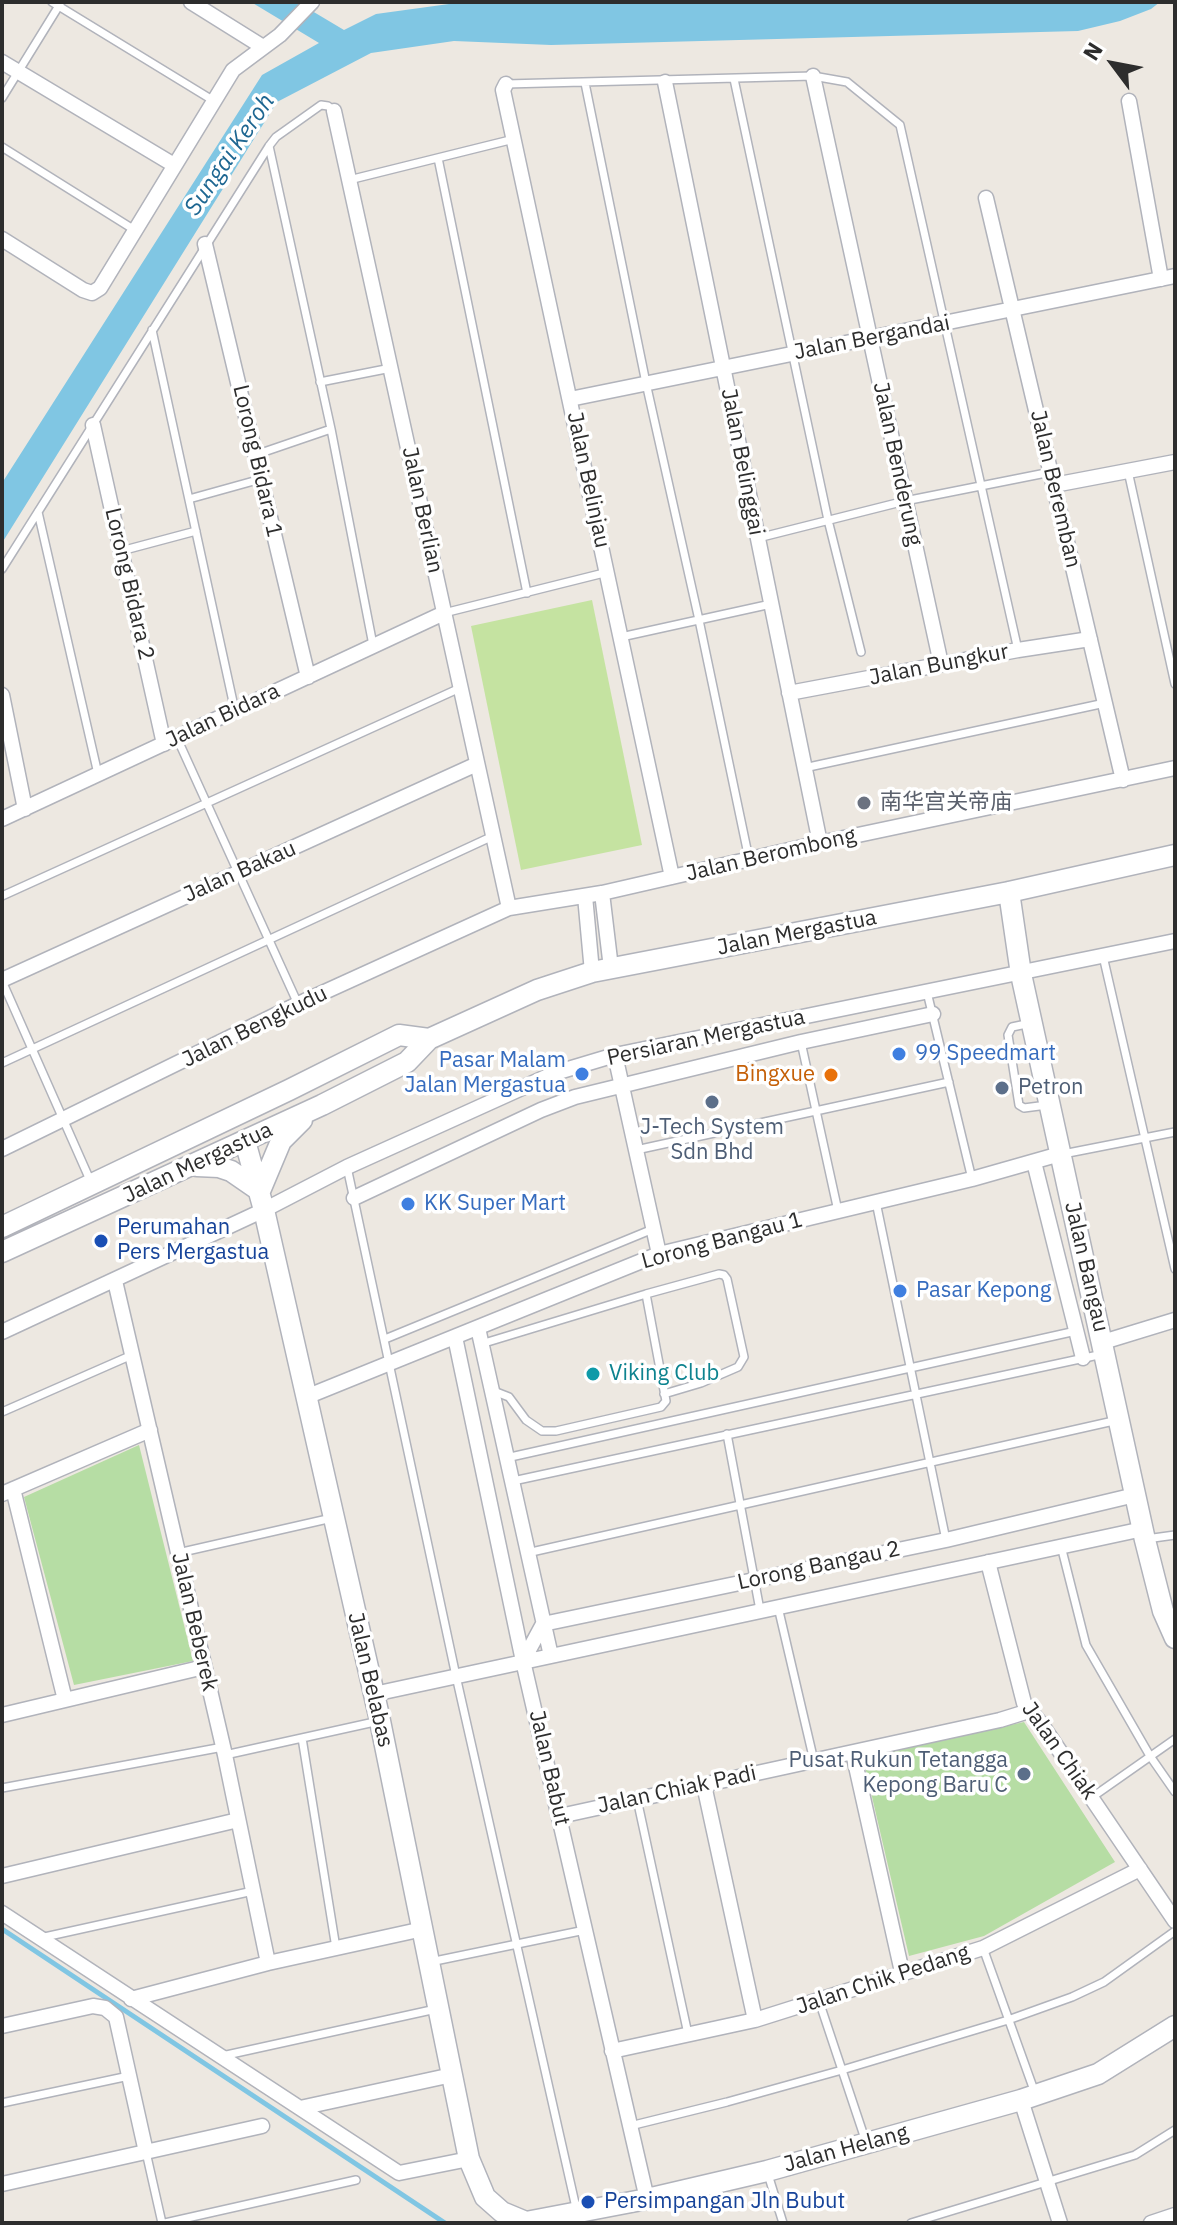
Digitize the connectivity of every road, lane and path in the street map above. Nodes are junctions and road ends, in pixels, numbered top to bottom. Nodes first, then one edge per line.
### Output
1 (191, 2) edge
2 (312, 2) edge
3 (57, 3) edge
4 (263, 47) junction
5 (2, 62) edge
6 (18, 72) junction
7 (813, 76) junction
8 (734, 79) junction
9 (665, 82) junction
10 (585, 83) junction
11 (506, 84) joint
12 (2, 98) edge
13 (214, 101) junction
14 (1129, 101) dead end
15 (334, 111) joint
16 (514, 139) junction
17 (269, 146) junction
18 (2, 147) edge
19 (438, 158) junction
20 (174, 165) junction
21 (349, 180) junction
22 (986, 198) dead end
23 (133, 229) junction
24 (2, 239) edge
25 (205, 244) junction
26 (1168, 278) edge
27 (1013, 309) junction
28 (944, 323) junction
29 (152, 330) junction
30 (870, 338) junction
31 (794, 353) junction
32 (391, 368) junction
33 (723, 368) junction
34 (320, 382) junction
35 (646, 383) junction
36 (570, 399) junction
37 (93, 425) junction
38 (331, 429) junction
39 (255, 455) junction
40 (1175, 462) edge
41 (1128, 471) junction
42 (261, 479) junction
43 (1052, 479) junction
44 (979, 487) junction
45 (189, 499) junction
46 (905, 501) junction
47 (38, 512) junction
48 (828, 520) junction
49 (196, 531) junction
50 (758, 538) junction
51 (121, 551) junction
52 (2, 569) edge
53 (608, 572) junction
54 (527, 593) junction
55 (771, 604) junction
56 (444, 613) junction
57 (699, 620) junction
58 (621, 637) junction
59 (1090, 639) junction
60 (373, 647) junction
61 (1018, 650) junction
62 (861, 652) dead end
63 (941, 664) junction
64 (308, 677) junction
65 (1175, 684) edge
66 (460, 688) junction
67 (789, 693) junction
68 (2, 695) edge
69 (1105, 703) junction
70 (235, 711) junction
71 (170, 741) junction
72 (477, 764) junction
73 (804, 768) junction
74 (1175, 768) edge
75 (98, 774) junction
76 (1123, 780) junction
77 (208, 805) junction
78 (25, 809) junction
79 (2, 819) edge
80 (493, 836) junction
81 (820, 843) junction
82 (1175, 855) edge
83 (749, 859) junction
84 (240, 872) junction
85 (672, 877) junction
86 (1009, 892) junction
87 (602, 893) junction
88 (2, 896) edge
89 (585, 896) junction
90 (509, 908) junction
91 (269, 939) junction
92 (1175, 941) edge
93 (1103, 956) junction
94 (601, 970) junction
95 (1021, 974) junction
96 (2, 980) edge
97 (927, 992) junction
98 (298, 1004) junction
99 (933, 1014) junction
100 (1031, 1023) junction
101 (429, 1039) junction
102 (801, 1042) junction
103 (33, 1050) junction
104 (615, 1055) junction
105 (2, 1063) edge
106 (949, 1082) junction
107 (622, 1084) junction
108 (289, 1090) junction
109 (1049, 1104) junction
110 (322, 1105) junction
111 (816, 1112) junction
112 (64, 1120) junction
113 (203, 1131) junction
114 (1175, 1132) edge
115 (1145, 1139) junction
116 (245, 1141) junction
117 (2, 1149) edge
118 (636, 1150) junction
119 (1060, 1154) junction
120 (1034, 1162) junction
121 (193, 1166) junction
122 (347, 1167) junction
123 (972, 1179) junction
124 (92, 1184) junction
125 (354, 1198) junction
126 (262, 1200) junction
127 (876, 1202) junction
128 (838, 1211) junction
129 (2, 1227) edge
130 (653, 1229) junction
131 (2, 1252) edge
132 (659, 1254) junction
133 (1175, 1269) edge
134 (115, 1281) junction
135 (646, 1294) junction
136 (1175, 1320) edge
137 (478, 1328) junction
138 (1076, 1331) junction
139 (2, 1332) edge
140 (455, 1337) junction
141 (385, 1339) junction
142 (481, 1344) junction
143 (1104, 1348) junction
144 (132, 1355) junction
145 (1083, 1358) junction
146 (391, 1363) junction
147 (910, 1368) junction
148 (491, 1390) junction
149 (664, 1394) junction
150 (916, 1395) junction
151 (306, 1397) junction
152 (2, 1412) edge
153 (1119, 1420) junction
154 (150, 1430) junction
155 (727, 1434) junction
156 (506, 1458) junction
157 (929, 1464) junction
158 (511, 1482) junction
159 (8, 1492) edge
160 (1135, 1495) junction
161 (741, 1504) junction
162 (333, 1518) junction
163 (1144, 1534) junction
164 (1175, 1535) edge
165 (946, 1540) junction
166 (1061, 1546) junction
167 (178, 1553) junction
168 (527, 1553) junction
169 (988, 1562) junction
170 (754, 1580) junction
171 (778, 1607) junction
172 (760, 1610) junction
173 (543, 1624) junction
174 (1175, 1638) edge
175 (551, 1656) junction
176 (523, 1661) junction
177 (204, 1667) junction
178 (456, 1676) junction
179 (374, 1694) junction
180 (65, 1700) junction
181 (1029, 1711) junction
182 (2, 1715) edge
183 (380, 1721) junction
184 (302, 1738) junction
185 (1175, 1739) edge
186 (224, 1751) junction
187 (853, 1753) junction
188 (1150, 1756) junction
189 (814, 1761) junction
190 (704, 1785) junction
191 (2, 1788) edge
192 (1175, 1792) edge
193 (1091, 1798) junction
194 (637, 1799) junction
195 (560, 1816) junction
196 (238, 1820) junction
197 (1140, 1869) junction
198 (2, 1876) edge
199 (253, 1891) junction
200 (2, 1913) edge
201 (1175, 1921) edge
202 (423, 1929) junction
203 (585, 1930) junction
204 (1175, 1931) edge
205 (39, 1938) junction
206 (516, 1944) junction
207 (336, 1948) junction
208 (983, 1948) junction
209 (429, 1962) junction
210 (268, 1963) junction
211 (902, 1972) junction
212 (131, 1999) junction
213 (819, 2001) junction
214 (439, 2009) junction
215 (755, 2020) junction
216 (1008, 2020) junction
217 (2, 2026) edge
218 (1175, 2026) edge
219 (688, 2034) junction
220 (612, 2051) junction
221 (220, 2057) junction
222 (842, 2070) junction
223 (452, 2075) junction
224 (129, 2076) junction
225 (1028, 2098) junction
226 (2, 2103) edge
227 (300, 2108) junction
228 (262, 2126) dead end
229 (630, 2126) junction
230 (1175, 2130) edge
231 (867, 2144) junction
232 (146, 2152) junction
233 (469, 2159) junction
234 (767, 2171) junction
235 (356, 2180) dead end
236 (1046, 2180) junction
237 (2, 2184) edge
238 (647, 2199) junction
239 (577, 2214) junction
240 (1175, 2215) edge
241 (503, 2218) edge
242 (164, 2223) edge
243 (783, 2223) edge
244 (911, 2223) edge
245 (1060, 2223) edge
246 (1151, 2223) edge

1 - 4 street
2 - 4 street
3 - 6 lane
3 - 13 lane
4 - 13 street
5 - 6 street
6 - 12 lane
6 - 20 street
7 - 8 lane
7 - 28 lane
7 - 30 street, Jalan Benderung
8 - 9 lane
8 - 31 lane
9 - 10 lane
9 - 33 street, Jalan Belinggai
10 - 11 lane
10 - 35 lane
11 - 16 street, Jalan Belinjau
13 - 20 street
14 - 26 street
15 - 17 lane
15 - 21 street, Jalan Berlian
16 - 19 lane
16 - 36 street, Jalan Belinjau
17 - 25 lane
17 - 34 lane
18 - 23 lane
19 - 21 lane
19 - 54 lane
20 - 23 street
21 - 32 street, Jalan Berlian
22 - 27 street, Jalan Beremban
23 - 24 street
25 - 29 lane
25 - 39 street, Lorong Bidara 1
26 - 27 street, Jalan Bergandai
27 - 28 street, Jalan Bergandai
27 - 43 street, Jalan Beremban
28 - 30 street, Jalan Bergandai
28 - 44 lane
29 - 37 lane
29 - 45 lane
30 - 31 street, Jalan Bergandai
30 - 46 street, Jalan Benderung
31 - 33 street, Jalan Bergandai
31 - 48 lane
32 - 34 lane
32 - 56 street, Jalan Berlian
33 - 35 street, Jalan Bergandai
33 - 50 street, Jalan Belinggai
34 - 38 lane
35 - 36 street, Jalan Bergandai
35 - 57 lane
36 - 53 street, Jalan Belinjau
37 - 47 lane
37 - 51 street, Lorong Bidara 2
38 - 39 lane
38 - 60 lane
39 - 42 street, Lorong Bidara 1
40 - 41 street
41 - 43 street
41 - 65 lane
42 - 45 lane
42 - 64 street, Lorong Bidara 1
43 - 44 lane
43 - 59 street, Jalan Beremban
44 - 46 lane
44 - 61 lane
45 - 49 lane
46 - 48 lane
46 - 63 street, Jalan Benderung
47 - 52 lane
47 - 75 lane
48 - 50 lane
48 - 62 lane
49 - 51 lane
49 - 70 lane
50 - 55 street, Jalan Belinggai
51 - 71 street, Lorong Bidara 2
53 - 54 lane
53 - 58 street, Jalan Belinjau
54 - 56 lane
55 - 57 lane
55 - 67 street, Jalan Belinggai
56 - 60 street, Jalan Bidara
56 - 66 street, Jalan Berlian
57 - 58 lane
57 - 83 lane
58 - 85 street, Jalan Belinjau
59 - 61 street, Jalan Bungkur
59 - 69 street, Jalan Beremban
60 - 64 street, Jalan Bidara
61 - 63 street, Jalan Bungkur
63 - 67 street, Jalan Bungkur
64 - 70 street, Jalan Bidara
66 - 72 street, Jalan Berlian
66 - 77 lane
67 - 73 street, Jalan Belinggai
68 - 78 street
69 - 73 lane
69 - 76 street, Jalan Beremban
70 - 71 street, Jalan Bidara
71 - 75 street, Jalan Bidara
71 - 77 lane
72 - 80 street, Jalan Berlian
72 - 84 street, Jalan Bakau
73 - 81 street, Jalan Belinggai
74 - 76 street, Jalan Berombong
75 - 78 street, Jalan Bidara
76 - 81 street, Jalan Berombong
77 - 84 lane
77 - 88 lane
78 - 79 street, Jalan Bidara
80 - 90 street, Jalan Berlian
80 - 91 lane
81 - 83 street, Jalan Berombong
82 - 86 street, Jalan Mergastua
83 - 85 street, Jalan Berombong
84 - 91 lane
84 - 96 street, Jalan Bakau
85 - 87 street, Jalan Berombong
86 - 94 street, Jalan Mergastua
86 - 95 street, Jalan Bangau
87 - 89 street, Jalan Berombong
87 - 94 street
89 - 90 street, Jalan Berombong
89 - 94 street
90 - 98 street, Jalan Bengkudu
91 - 98 lane
91 - 103 lane
92 - 93 street, Persiaran Mergastua
93 - 95 street, Persiaran Mergastua
93 - 115 lane
94 - 101 street, Jalan Mergastua
95 - 97 street, Persiaran Mergastua
95 - 100 street, Jalan Bangau
96 - 103 lane
97 - 99 lane
97 - 104 street, Persiaran Mergastua
98 - 112 street, Jalan Bengkudu
99 - 102 street, Persiaran Mergastua
99 - 106 lane
100 - 109 street, Jalan Bangau
100 - 109 lane
101 - 108 street, Jalan Mergastua
101 - 110 street, Jalan Mergastua
102 - 107 street, Persiaran Mergastua
102 - 111 lane
103 - 105 lane
103 - 112 lane
104 - 107 street
104 - 122 street, Persiaran Mergastua
106 - 111 lane
106 - 123 lane
107 - 118 street
107 - 125 street, Persiaran Mergastua
108 - 113 street, Jalan Mergastua
108 - 116 street
109 - 119 street, Jalan Bangau
110 - 116 street, Jalan Mergastua
110 - 126 street
111 - 118 lane
111 - 128 lane
112 - 117 street, Jalan Bengkudu
112 - 124 lane
113 - 116 street
113 - 124 street, Jalan Mergastua
114 - 115 lane
115 - 119 lane
115 - 133 lane
116 - 121 street, Jalan Mergastua
116 - 126 street, Jalan Belabas
118 - 130 street
119 - 120 street, Lorong Bangau 1
119 - 143 street, Jalan Bangau
120 - 123 street, Lorong Bangau 1
120 - 138 street
121 - 126 street
121 - 131 street, Jalan Mergastua
122 - 125 lane
122 - 126 street, Persiaran Mergastua
123 - 127 street, Lorong Bangau 1
124 - 129 street, Jalan Mergastua
125 - 141 lane
126 - 134 street, Persiaran Mergastua
126 - 151 street, Jalan Belabas
127 - 128 street, Lorong Bangau 1
127 - 147 lane
128 - 132 street, Lorong Bangau 1
130 - 132 street
130 - 141 lane
132 - 137 street, Lorong Bangau 1
134 - 139 street, Persiaran Mergastua
134 - 144 street, Jalan Beberek
135 - 142 lane
135 - 149 lane
135 - 149 lane
136 - 143 street
137 - 140 street, Lorong Bangau 1
137 - 142 street
138 - 145 street
138 - 147 lane
140 - 146 street, Lorong Bangau 1
140 - 176 street, Jalan Babut
141 - 146 lane
142 - 148 street
143 - 145 lane
143 - 153 street, Jalan Bangau
144 - 152 lane
144 - 154 street, Jalan Beberek
145 - 150 lane
146 - 151 street, Lorong Bangau 1
146 - 178 lane
147 - 150 lane
147 - 156 lane
148 - 149 lane
148 - 156 street
150 - 155 lane
150 - 157 lane
151 - 162 street, Jalan Belabas
153 - 157 lane
153 - 160 street, Jalan Bangau
154 - 159 street
154 - 167 street, Jalan Beberek
155 - 158 lane
155 - 161 lane
156 - 158 street
157 - 161 lane
157 - 165 lane
158 - 168 street
159 - 180 street
160 - 163 street, Jalan Bangau
160 - 165 street, Lorong Bangau 2
161 - 168 lane
161 - 170 lane
162 - 167 lane
162 - 179 street, Jalan Belabas
163 - 164 lane
163 - 166 street, Lorong Bangau 2
163 - 174 street, Jalan Bangau
165 - 170 street, Lorong Bangau 2
166 - 169 street, Lorong Bangau 2
166 - 188 lane
167 - 177 street, Jalan Beberek
168 - 173 street
169 - 171 street, Lorong Bangau 2
169 - 181 street, Jalan Chiak
170 - 172 lane
170 - 173 street, Lorong Bangau 2
171 - 172 street, Lorong Bangau 2
171 - 189 lane
172 - 175 street, Lorong Bangau 2
173 - 175 street
173 - 176 street
175 - 176 street, Lorong Bangau 2
176 - 178 street, Lorong Bangau 2
176 - 195 street, Jalan Babut
177 - 180 street
177 - 186 street, Jalan Beberek
178 - 179 street, Lorong Bangau 2
178 - 206 lane
179 - 183 street, Jalan Belabas
180 - 182 street
181 - 187 street, Jalan Chiak Padi
181 - 193 street, Jalan Chiak
183 - 184 lane
183 - 202 street, Jalan Belabas
184 - 186 lane
184 - 207 lane
185 - 188 lane
186 - 191 lane
186 - 196 street, Jalan Beberek
187 - 189 street, Jalan Chiak Padi
187 - 211 street
188 - 192 lane
188 - 193 lane
189 - 190 street, Jalan Chiak Padi
190 - 194 street, Jalan Chiak Padi
190 - 215 street
193 - 197 street, Jalan Chiak
194 - 195 street, Jalan Chiak Padi
194 - 219 lane
195 - 203 street, Jalan Babut
196 - 198 street
196 - 199 street, Jalan Beberek
197 - 201 street, Jalan Chiak
197 - 208 street, Jalan Chik Pedang
199 - 205 lane
199 - 210 street, Jalan Beberek
200 - 205 street
202 - 207 street
202 - 209 street, Jalan Belabas
203 - 206 lane
203 - 220 street, Jalan Babut
204 - 216 lane
205 - 212 street
206 - 209 lane
206 - 239 lane
207 - 210 street
208 - 211 street, Jalan Chik Pedang
208 - 216 lane
209 - 214 street, Jalan Belabas
210 - 212 street
211 - 213 street, Jalan Chik Pedang
212 - 221 street
213 - 215 street, Jalan Chik Pedang
213 - 222 lane
214 - 221 lane
214 - 223 street, Jalan Belabas
215 - 219 street, Jalan Chik Pedang
216 - 222 lane
216 - 225 lane
217 - 224 street
218 - 225 street, Jalan Helang
219 - 220 street, Jalan Chik Pedang
220 - 229 street, Jalan Babut
221 - 227 street
222 - 229 lane
222 - 231 lane
223 - 227 street
223 - 233 street, Jalan Belabas
224 - 226 lane
224 - 232 street
225 - 231 street, Jalan Helang
225 - 236 street
227 - 233 street
228 - 232 street
229 - 238 street, Jalan Babut
230 - 236 lane
231 - 234 street, Jalan Helang
232 - 237 street
232 - 242 lane
233 - 241 street, Jalan Belabas
234 - 238 street, Jalan Helang
234 - 243 lane
235 - 242 lane
236 - 244 lane
236 - 245 street
238 - 239 street, Jalan Helang
239 - 241 street, Jalan Helang
240 - 246 street

